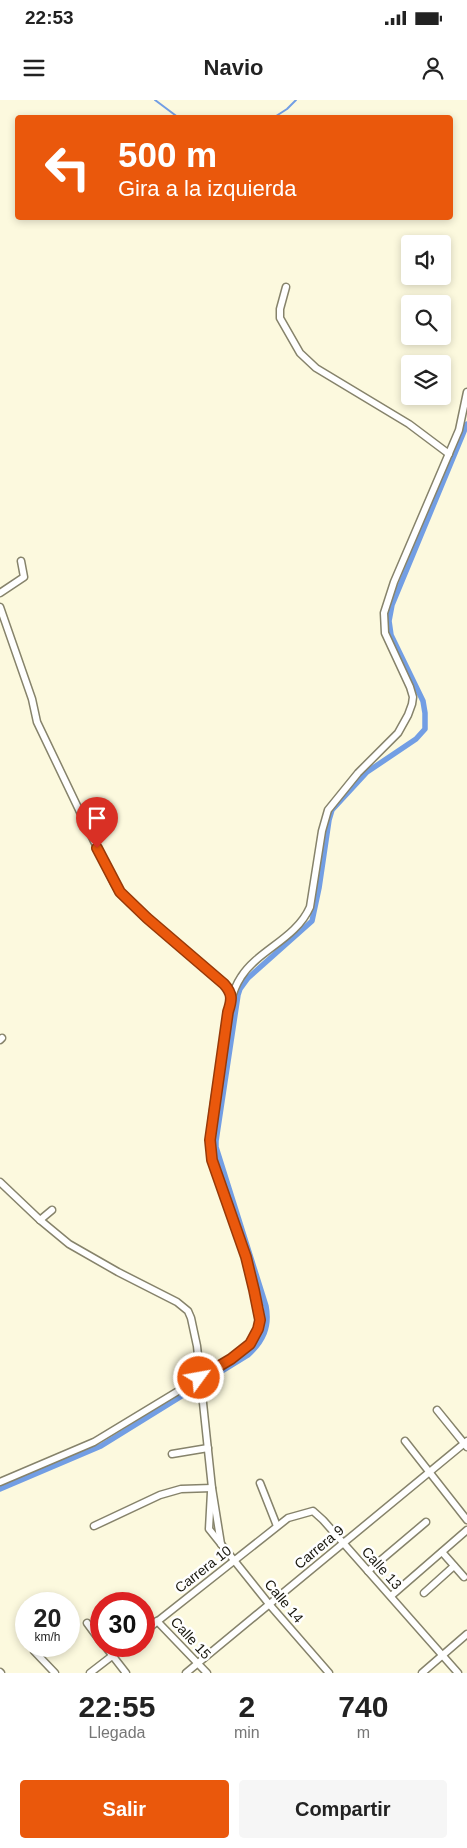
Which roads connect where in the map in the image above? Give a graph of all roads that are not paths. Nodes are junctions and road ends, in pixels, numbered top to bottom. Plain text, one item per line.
1 (286, 287) dead end
2 (467, 392) edge
3 (449, 454) junction
4 (21, 561) dead end
5 (0, 593) edge
6 (0, 607) edge
7 (232, 997) junction
8 (0, 1182) edge
9 (52, 1210) dead end
10 (40, 1220) junction
11 (199, 1378) junction
12 (437, 1410) dead end
13 (405, 1441) dead end
14 (466, 1444) edge
15 (208, 1448) junction
16 (172, 1454) dead end
17 (430, 1472) junction
18 (0, 1482) edge
19 (260, 1483) dead end
20 (212, 1488) junction
21 (467, 1520) edge
22 (426, 1522) dead end
23 (94, 1526) dead end
24 (277, 1526) junction
25 (467, 1530) edge
26 (221, 1544) junction
27 (343, 1544) junction
28 (442, 1552) junction
29 (234, 1561) junction
30 (454, 1566) junction
31 (368, 1571) junction
32 (464, 1577) dead end
33 (424, 1593) dead end
34 (391, 1596) junction
35 (269, 1604) junction
36 (158, 1621) junction
37 (86, 1623) dead end
38 (155, 1623) edge
39 (90, 1628) edge
40 (467, 1634) edge
41 (443, 1655) junction
42 (40, 1657) edge
43 (111, 1657) edge
44 (113, 1657) edge
45 (198, 1664) junction
46 (55, 1673) edge
47 (90, 1673) edge
48 (126, 1673) edge
49 (186, 1673) edge
50 (207, 1673) edge
51 (329, 1673) edge
52 (422, 1673) edge
53 (458, 1673) edge

1 - 3 street
2 - 3 street
3 - 7 street
4 - 5 street
6 - 7 street
7 - 11 street
8 - 10 street
9 - 10 street
10 - 11 street, Calle 14
11 - 15 street, Calle 14
11 - 18 street
12 - 14 street
13 - 17 street
14 - 17 street, Carrera 9
15 - 16 street
15 - 20 street, Calle 14
17 - 21 street
17 - 27 street, Carrera 9
19 - 24 street
20 - 23 street
20 - 26 street, Calle 14
20 - 26 street, Calle 14
22 - 31 street
24 - 27 street, Calle 13
24 - 29 street, Carrera 10
25 - 28 street
26 - 29 street, Calle 14
27 - 31 street, Calle 13
27 - 35 street, Carrera 9
28 - 30 street
28 - 34 street
29 - 35 street, Calle 14
29 - 36 street, Carrera 10
30 - 32 street
30 - 33 street
31 - 34 street, Calle 13
34 - 41 street, Calle 13
35 - 45 street, Carrera 9
35 - 51 street, Calle 14
36 - 38 street, Carrera 10
36 - 45 street, Calle 15
37 - 39 street
40 - 41 street
41 - 52 street
41 - 53 street, Calle 13
42 - 46 street
43 - 47 street
44 - 48 street
45 - 49 street, Carrera 9
45 - 50 street, Calle 15

